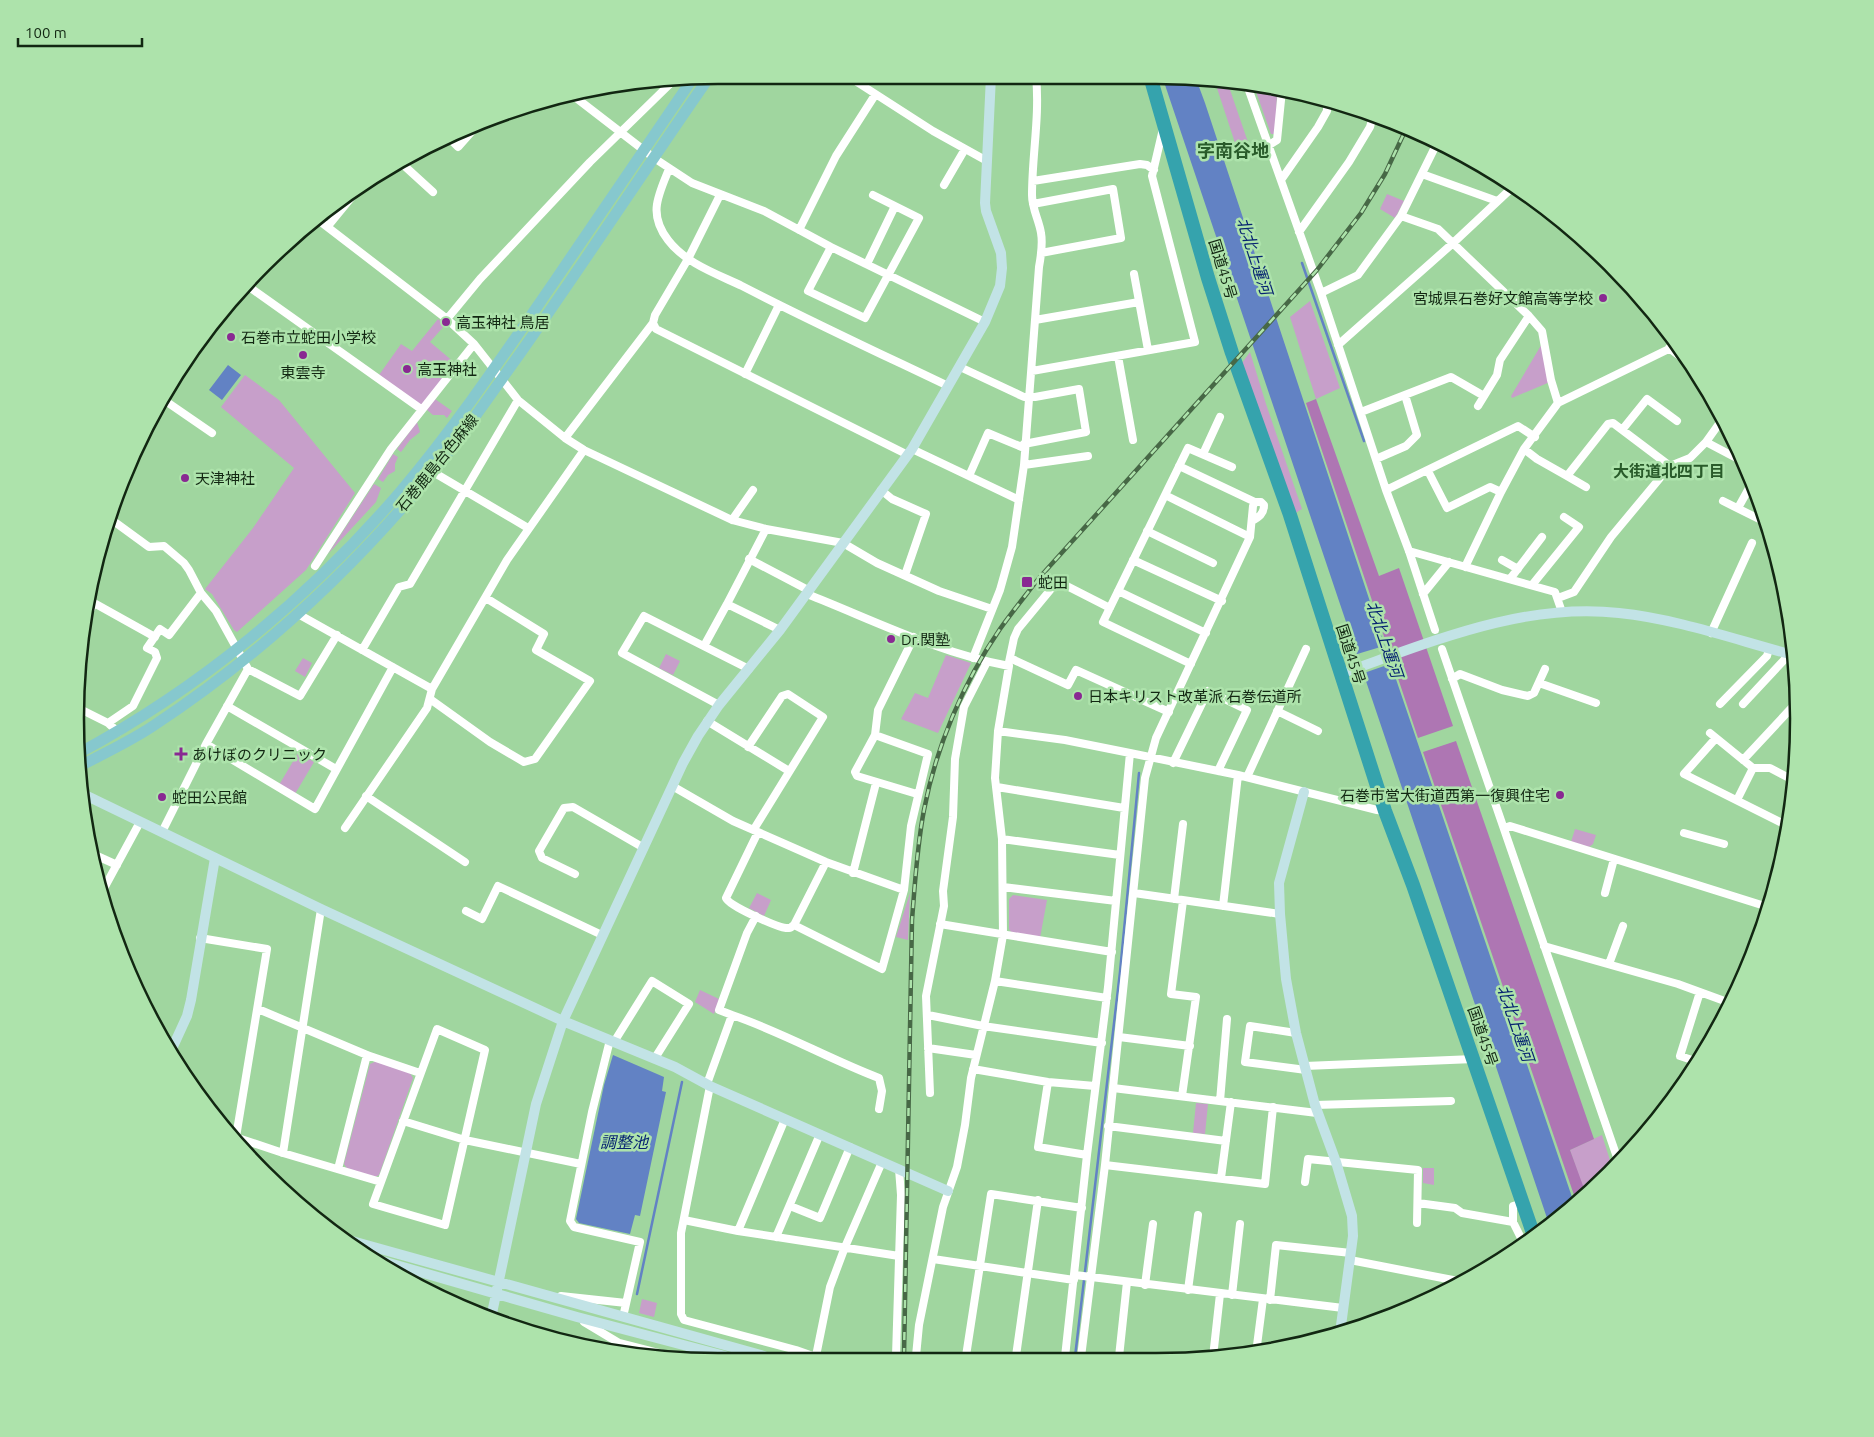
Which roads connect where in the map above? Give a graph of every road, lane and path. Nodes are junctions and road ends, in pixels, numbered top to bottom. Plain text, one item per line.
1 (704, 84) edge
2 (859, 84) edge
3 (991, 84) edge
4 (1036, 84) edge
5 (1152, 84) edge
6 (688, 85) edge
7 (668, 86) edge
8 (1249, 91) edge
9 (875, 95) junction
10 (1282, 97) edge
11 (579, 99) edge
12 (1327, 107) edge
13 (1371, 122) edge
14 (1164, 126) junction
15 (620, 131) junction
16 (468, 136) edge
17 (453, 142) edge
18 (1269, 145) junction
19 (1434, 148) edge
20 (965, 149) junction
21 (643, 150) junction
22 (654, 158) junction
23 (987, 161) junction
24 (406, 166) edge
25 (669, 169) junction
26 (1154, 170) junction
27 (1422, 174) junction
28 (1281, 180) junction
29 (1033, 181) junction
30 (944, 185) dead end
31 (1508, 191) edge
32 (433, 192) dead end
33 (720, 195) junction
34 (873, 195) dead end
35 (1497, 201) junction
36 (1033, 204) junction
37 (895, 206) junction
38 (344, 207) edge
39 (1401, 216) junction
40 (323, 222) edge
41 (328, 226) junction
42 (799, 230) junction
43 (1298, 232) junction
44 (1452, 244) junction
45 (831, 247) junction
46 (1041, 252) junction
47 (688, 259) junction
48 (867, 264) junction
49 (889, 274) junction
50 (1134, 274) dead end
51 (252, 289) edge
52 (1321, 293) junction
53 (1140, 302) junction
54 (779, 305) junction
55 (1530, 316) junction
56 (447, 319) junction
57 (1035, 320) junction
58 (985, 322) junction
59 (653, 323) junction
60 (474, 344) junction
61 (1338, 345) junction
62 (1670, 348) edge
63 (1148, 350) junction
64 (1118, 356) junction
65 (960, 367) junction
66 (494, 370) junction
67 (1032, 371) junction
68 (745, 374) junction
69 (501, 380) junction
70 (948, 386) junction
71 (1405, 395) junction
72 (1484, 396) junction
73 (1030, 397) junction
74 (518, 400) junction
75 (168, 403) edge
76 (1558, 403) junction
77 (1478, 406) dead end
78 (421, 410) junction
79 (1361, 412) junction
80 (1220, 417) dead end
81 (1677, 421) dead end
82 (1718, 425) edge
83 (1622, 430) junction
84 (212, 433) dead end
85 (1535, 436) junction
86 (565, 438) junction
87 (1134, 440) dead end
88 (1706, 442) junction
89 (1024, 446) junction
90 (1524, 449) junction
91 (584, 450) junction
92 (910, 452) junction
93 (1202, 454) junction
94 (1088, 456) dead end
95 (1733, 456) edge
96 (1376, 459) junction
97 (1024, 465) junction
98 (1179, 466) junction
99 (1670, 466) junction
100 (1232, 467) dead end
101 (1428, 470) junction
102 (433, 472) junction
103 (969, 476) junction
104 (1567, 476) junction
105 (1586, 487) dead end
106 (753, 490) dead end
107 (881, 490) junction
108 (1386, 490) junction
109 (1747, 490) edge
110 (463, 491) junction
111 (1501, 492) junction
112 (1165, 495) junction
113 (1019, 500) junction
114 (1723, 500) dead end
115 (1255, 502) junction
116 (1738, 508) junction
117 (1564, 517) dead end
118 (1758, 519) edge
119 (732, 520) junction
120 (1252, 520) junction
121 (115, 522) edge
122 (528, 528) junction
123 (766, 529) junction
124 (1147, 532) junction
125 (1250, 537) junction
126 (1542, 537) dead end
127 (843, 543) junction
128 (1752, 543) dead end
129 (1409, 551) junction
130 (749, 560) junction
131 (1133, 560) junction
132 (1502, 560) dead end
133 (1449, 562) junction
134 (1214, 563) dead end
135 (315, 566) dead end
136 (1465, 567) junction
137 (1518, 569) junction
138 (905, 576) junction
139 (1510, 579) junction
140 (1532, 586) junction
141 (1118, 591) junction
142 (808, 592) junction
143 (201, 593) junction
144 (1424, 594) junction
145 (486, 598) junction
146 (1558, 598) junction
147 (1222, 601) junction
148 (95, 603) edge
149 (726, 604) junction
150 (1110, 608) junction
151 (992, 609) junction
152 (1562, 612) junction
153 (298, 614) junction
154 (780, 630) junction
155 (1435, 630) dead end
156 (1206, 633) junction
157 (1710, 633) junction
158 (337, 635) junction
159 (155, 637) junction
160 (914, 637) junction
161 (704, 646) junction
162 (237, 648) junction
163 (1306, 649) dead end
164 (1442, 649) dead end
165 (1769, 649) junction
166 (362, 650) junction
167 (1787, 653) edge
168 (1787, 657) edge
169 (973, 658) junction
170 (987, 662) junction
171 (1009, 662) junction
172 (246, 664) junction
173 (1191, 664) junction
174 (393, 667) junction
175 (749, 669) junction
176 (1545, 669) dead end
177 (1340, 674) junction
178 (1452, 678) junction
179 (1539, 683) junction
180 (432, 689) junction
181 (430, 700) junction
182 (1596, 703) dead end
183 (1720, 704) dead end
184 (1744, 704) dead end
185 (719, 705) junction
186 (227, 706) junction
187 (1790, 710) edge
188 (84, 711) edge
189 (1277, 711) junction
190 (1169, 712) junction
191 (707, 721) junction
192 (108, 723) junction
193 (998, 731) junction
194 (1318, 731) dead end
195 (118, 732) junction
196 (875, 735) junction
197 (206, 744) junction
198 (748, 747) junction
199 (85, 750) edge
200 (1130, 753) junction
201 (1150, 757) junction
202 (1743, 760) junction
203 (85, 763) edge
204 (1174, 763) junction
205 (1753, 768) junction
206 (336, 769) junction
207 (1218, 771) junction
208 (790, 772) junction
209 (1238, 775) junction
210 (1246, 777) junction
211 (1787, 777) edge
212 (876, 783) junction
213 (674, 787) junction
214 (997, 787) junction
215 (1304, 792) junction
216 (917, 794) junction
217 (366, 796) junction
218 (89, 797) edge
219 (1737, 800) junction
220 (1124, 808) junction
221 (1385, 811) junction
222 (140, 822) junction
223 (1781, 823) edge
224 (1183, 824) dead end
225 (345, 828) dead end
226 (1504, 828) junction
227 (756, 831) junction
228 (162, 832) junction
229 (1684, 833) dead end
230 (1002, 839) junction
231 (1724, 844) dead end
232 (644, 848) junction
233 (1120, 855) junction
234 (99, 857) edge
235 (214, 858) junction
236 (1614, 859) junction
237 (466, 862) dead end
238 (826, 862) junction
239 (117, 865) junction
240 (853, 873) junction
241 (575, 874) dead end
242 (106, 885) edge
243 (1003, 887) junction
244 (904, 890) junction
245 (1134, 894) junction
246 (1605, 894) dead end
247 (1179, 900) junction
248 (1116, 902) junction
249 (1762, 905) edge
250 (1223, 906) junction
251 (321, 909) junction
252 (466, 911) dead end
253 (1280, 914) junction
254 (756, 916) junction
255 (940, 924) junction
256 (794, 926) junction
257 (1623, 926) dead end
258 (602, 935) junction
259 (1004, 935) junction
260 (200, 938) junction
261 (1544, 946) junction
262 (1112, 952) junction
263 (1609, 964) junction
264 (995, 981) junction
265 (1700, 992) junction
266 (1107, 998) junction
267 (1724, 1001) edge
268 (258, 1009) junction
269 (732, 1015) junction
270 (928, 1015) junction
271 (1227, 1019) dead end
272 (564, 1021) junction
273 (983, 1026) junction
274 (303, 1027) junction
275 (1296, 1033) junction
276 (1119, 1037) junction
277 (612, 1041) junction
278 (1102, 1043) junction
279 (174, 1044) edge
280 (1190, 1046) junction
281 (928, 1048) junction
282 (367, 1055) junction
283 (976, 1056) junction
284 (655, 1058) junction
285 (1474, 1059) junction
286 (1690, 1059) edge
287 (1306, 1068) junction
288 (973, 1069) junction
289 (420, 1073) junction
290 (1048, 1082) junction
291 (709, 1085) junction
292 (1095, 1086) junction
293 (1113, 1088) junction
294 (930, 1093) dead end
295 (1182, 1096) junction
296 (1220, 1101) junction
297 (1451, 1101) dead end
298 (1231, 1102) junction
299 (1273, 1107) junction
300 (879, 1108) dead end
301 (1316, 1109) junction
302 (785, 1119) junction
303 (403, 1121) junction
304 (1108, 1126) junction
305 (235, 1130) edge
306 (820, 1134) junction
307 (243, 1139) edge
308 (465, 1140) junction
309 (1226, 1141) junction
310 (850, 1147) junction
311 (283, 1153) junction
312 (525, 1153) junction
313 (1087, 1155) junction
314 (1616, 1155) edge
315 (882, 1162) junction
316 (1336, 1162) junction
317 (581, 1164) junction
318 (1105, 1165) junction
319 (899, 1169) junction
320 (338, 1170) junction
321 (1221, 1178) junction
322 (381, 1182) junction
323 (1305, 1182) dead end
324 (948, 1192) junction
325 (1038, 1200) junction
326 (1418, 1202) junction
327 (1523, 1203) junction
328 (790, 1206) junction
329 (1082, 1208) junction
330 (1198, 1215) dead end
331 (684, 1220) junction
332 (1513, 1222) junction
333 (1416, 1223) dead end
334 (1153, 1224) dead end
335 (1240, 1224) dead end
336 (1532, 1229) edge
337 (738, 1231) junction
338 (776, 1237) junction
339 (1521, 1237) edge
340 (363, 1244) edge
341 (845, 1247) junction
342 (899, 1256) junction
343 (1351, 1257) junction
344 (933, 1259) junction
345 (397, 1265) edge
346 (978, 1266) junction
347 (1027, 1274) junction
348 (1081, 1277) junction
349 (1452, 1280) edge
350 (499, 1282) junction
351 (1127, 1282) junction
352 (1145, 1285) junction
353 (1188, 1290) junction
354 (540, 1293) junction
355 (496, 1294) junction
356 (1220, 1294) junction
357 (1232, 1295) junction
358 (1266, 1300) junction
359 (626, 1303) junction
360 (1344, 1308) junction
361 (492, 1311) edge
362 (577, 1317) junction
363 (623, 1317) junction
364 (1342, 1325) edge
365 (620, 1343) joint
366 (1258, 1345) edge
367 (641, 1349) edge
368 (1214, 1350) edge
369 (713, 1353) edge
370 (753, 1353) edge
371 (806, 1353) edge
372 (816, 1353) edge
373 (896, 1353) edge
374 (916, 1353) edge
375 (966, 1353) edge
376 (1016, 1353) edge
377 (1066, 1353) edge
378 (1081, 1353) edge
379 (1119, 1353) edge

1 - 22 main road, 石巻鹿島台色麻線
2 - 9 street
3 - 23 street
4 - 29 street
5 - 14 highway, 国道45号
6 - 21 main road, 石巻鹿島台色麻線
7 - 15 street
8 - 18 street
9 - 20 street
9 - 42 street
10 - 18 street
11 - 15 street
12 - 28 street
13 - 43 street
14 - 26 street
14 - 177 highway, 国道45号
15 - 21 street
15 - 56 street
16 - 17 street
18 - 28 street
19 - 27 street
20 - 23 street
20 - 30 street
21 - 22 street
21 - 66 main road, 石巻鹿島台色麻線
22 - 25 street
22 - 69 main road, 石巻鹿島台色麻線
23 - 58 street
24 - 32 street
25 - 33 street
25 - 47 street
26 - 29 street
26 - 63 street
27 - 35 street
27 - 39 street
28 - 43 street
29 - 36 street
31 - 35 street
33 - 42 street
33 - 47 street
34 - 37 street
35 - 44 street
36 - 46 street
36 - 46 street
37 - 48 street
37 - 49 street
38 - 41 street
39 - 44 street
39 - 52 street
40 - 41 street
41 - 56 street
42 - 45 street
43 - 52 street
44 - 55 street
44 - 61 street
45 - 48 street
45 - 49 street
46 - 57 street
47 - 54 street
47 - 59 street
48 - 49 street
49 - 58 street
50 - 53 street
51 - 78 street
52 - 61 street
53 - 57 street
53 - 63 street
54 - 68 street
54 - 70 street
55 - 72 street
55 - 76 street
56 - 60 street
57 - 67 street
58 - 65 street
59 - 68 street
59 - 86 street
60 - 66 street
60 - 78 street
61 - 79 street
62 - 76 street
63 - 64 street
64 - 67 street
64 - 87 street
65 - 70 street
65 - 73 street
66 - 69 street
66 - 162 main road, 石巻鹿島台色麻線
67 - 73 street
68 - 92 street
69 - 74 street
69 - 102 main road, 石巻鹿島台色麻線
70 - 92 street
71 - 72 street
71 - 79 street
71 - 96 street
72 - 77 street
73 - 89 street
73 - 89 street
74 - 86 street
74 - 110 street
75 - 84 street
76 - 85 street
78 - 135 street
79 - 96 street
80 - 93 street
81 - 83 street
82 - 88 street
83 - 99 street
83 - 104 street
85 - 90 street
85 - 101 street
86 - 91 street
88 - 95 street
88 - 99 street
89 - 97 street
89 - 103 street
90 - 104 street
90 - 111 street
91 - 119 street
91 - 122 street
92 - 103 street
92 - 107 street
93 - 98 street
93 - 100 street
94 - 97 street
96 - 108 street
97 - 113 street
98 - 112 street
98 - 115 street
99 - 146 street
101 - 108 street
101 - 111 street
102 - 110 street
102 - 153 main road, 石巻鹿島台色麻線
103 - 113 street
104 - 105 street
106 - 119 street
107 - 127 street
107 - 138 street
108 - 129 street
109 - 116 street
110 - 122 street
110 - 166 street
111 - 136 street
112 - 124 street
112 - 125 street
113 - 151 street
114 - 116 street
115 - 120 street
115 - 120 street
116 - 118 street
117 - 140 street
119 - 123 street
120 - 125 street
121 - 143 street
122 - 145 street
123 - 127 street
123 - 130 street
124 - 131 street
124 - 134 street
125 - 147 street
126 - 137 street
127 - 138 street
127 - 142 street
128 - 157 street
129 - 133 street
129 - 144 street
130 - 142 street
130 - 149 street
131 - 141 street
131 - 147 street
132 - 137 street
133 - 136 street
133 - 144 street
136 - 139 street
137 - 139 street
138 - 151 street
139 - 140 street
140 - 146 street
141 - 150 street
141 - 156 street
142 - 154 street
142 - 160 street
143 - 159 street
143 - 162 street
144 - 155 street
145 - 180 street
145 - 181 street
146 - 152 street
147 - 156 street
148 - 159 street
149 - 154 street
149 - 161 street
150 - 171 street
150 - 173 street
151 - 169 street
152 - 157 street
152 - 177 street
153 - 158 street
153 - 172 main road, 石巻鹿島台色麻線
154 - 175 street
156 - 173 street
157 - 165 street
158 - 166 street
158 - 172 street
159 - 192 street
160 - 169 street
160 - 196 street
161 - 175 street
161 - 185 street
162 - 172 street
162 - 195 main road, 石巻鹿島台色麻線
163 - 189 street
164 - 178 street
165 - 167 street
165 - 183 street
166 - 174 street
168 - 184 street
169 - 170 street
170 - 171 street
170 - 255 street
171 - 190 street
171 - 193 street
172 - 186 street
172 - 203 main road, 石巻鹿島台色麻線
173 - 190 street
174 - 180 street
174 - 206 street
175 - 185 street
176 - 179 street
177 - 221 highway, 国道45号
178 - 179 street
178 - 226 street
179 - 182 street
180 - 181 street
181 - 217 street
185 - 191 street
186 - 197 street
186 - 206 street
187 - 202 street
188 - 192 street
189 - 194 street
189 - 210 street
190 - 201 street
191 - 198 street
191 - 213 street
192 - 195 street
193 - 200 street
193 - 214 street
195 - 199 main road, 石巻鹿島台色麻線
196 - 212 street
196 - 216 street
197 - 206 street
197 - 228 street
198 - 208 street
198 - 208 street
200 - 201 street
200 - 220 street
201 - 204 street
201 - 245 street
202 - 205 street
202 - 219 street
204 - 207 street
204 - 207 street
205 - 211 street
205 - 219 street
207 - 209 street
208 - 227 street
209 - 210 street
209 - 250 street
210 - 215 street
212 - 216 street
212 - 240 street
213 - 227 street
213 - 232 street
214 - 220 street
214 - 230 street
215 - 221 street
215 - 253 street
216 - 244 street
217 - 225 street
217 - 237 street
218 - 222 street
219 - 223 street
220 - 233 street
221 - 285 highway, 国道45号
222 - 228 street
222 - 239 street
224 - 247 street
226 - 236 street
226 - 261 street
227 - 238 street
227 - 254 street
228 - 235 street
229 - 231 street
230 - 233 street
230 - 243 street
232 - 241 street
232 - 258 street
233 - 248 street
234 - 239 street
235 - 251 street
235 - 260 street
236 - 246 street
236 - 249 street
238 - 240 street
238 - 256 street
239 - 242 street
240 - 244 street
243 - 248 street
243 - 259 street
244 - 256 street
245 - 247 street
245 - 276 street
247 - 250 street
247 - 280 street
248 - 262 street
250 - 253 street
251 - 272 street
251 - 274 street
252 - 258 street
253 - 275 street
254 - 256 street
254 - 269 street
255 - 259 street
255 - 270 street
257 - 263 street
258 - 272 street
259 - 262 street
259 - 264 street
260 - 268 street
260 - 279 street
261 - 263 street
261 - 314 street
262 - 266 street
263 - 265 street
264 - 266 street
264 - 273 street
265 - 267 street
265 - 286 street
266 - 278 street
268 - 274 street
268 - 305 street
269 - 291 street
269 - 300 street
270 - 273 street
270 - 281 street
271 - 296 street
272 - 277 street
272 - 312 street
273 - 278 street
273 - 283 street
274 - 282 street
274 - 311 street
275 - 287 street
275 - 287 street
276 - 280 street
276 - 293 street
277 - 284 street
277 - 284 street
277 - 317 street
278 - 292 street
280 - 295 street
281 - 283 street
281 - 294 street
282 - 289 street
282 - 320 street
283 - 288 street
284 - 291 street
285 - 287 street
285 - 327 highway, 国道45号
287 - 301 street
288 - 290 street
288 - 324 street
289 - 303 street
289 - 308 street
290 - 292 street
290 - 313 street
291 - 302 street
291 - 331 street
292 - 313 street
293 - 295 street
293 - 304 street
295 - 296 street
296 - 298 street
297 - 301 street
298 - 299 street
298 - 309 street
299 - 301 street
299 - 321 street
301 - 316 street
302 - 306 street
302 - 337 street
303 - 308 street
303 - 322 street
304 - 309 street
304 - 318 street
306 - 310 street
306 - 328 street
307 - 311 street
308 - 312 street
308 - 322 street
309 - 321 street
310 - 315 street
310 - 328 street
311 - 320 street
312 - 317 street
312 - 350 street
313 - 329 street
315 - 319 street
315 - 341 street
316 - 323 street
316 - 326 street
316 - 343 street
317 - 359 street
318 - 321 street
318 - 348 street
319 - 324 street
319 - 342 street
320 - 322 street
324 - 344 street
325 - 329 street
325 - 346 street
325 - 347 street
326 - 332 street
326 - 333 street
327 - 332 street
327 - 336 highway, 国道45号
328 - 338 street
329 - 348 street
330 - 353 street
331 - 337 street
331 - 371 street
332 - 339 street
334 - 352 street
335 - 357 street
337 - 338 street
338 - 341 street
340 - 350 street
341 - 342 street
341 - 372 street
342 - 373 street
343 - 349 street
343 - 358 street
343 - 360 street
344 - 346 street
344 - 374 street
345 - 355 street
346 - 347 street
346 - 375 street
347 - 348 street
347 - 376 street
348 - 351 street
348 - 377 street
348 - 378 street
350 - 354 street
350 - 355 street
351 - 352 street
351 - 379 street
352 - 353 street
353 - 356 street
354 - 359 street
354 - 363 street
355 - 361 street
355 - 362 street
356 - 357 street
356 - 368 street
357 - 358 street
358 - 360 street
358 - 366 street
359 - 363 street
360 - 364 street
362 - 365 street
362 - 369 street
363 - 370 street
365 - 367 street

